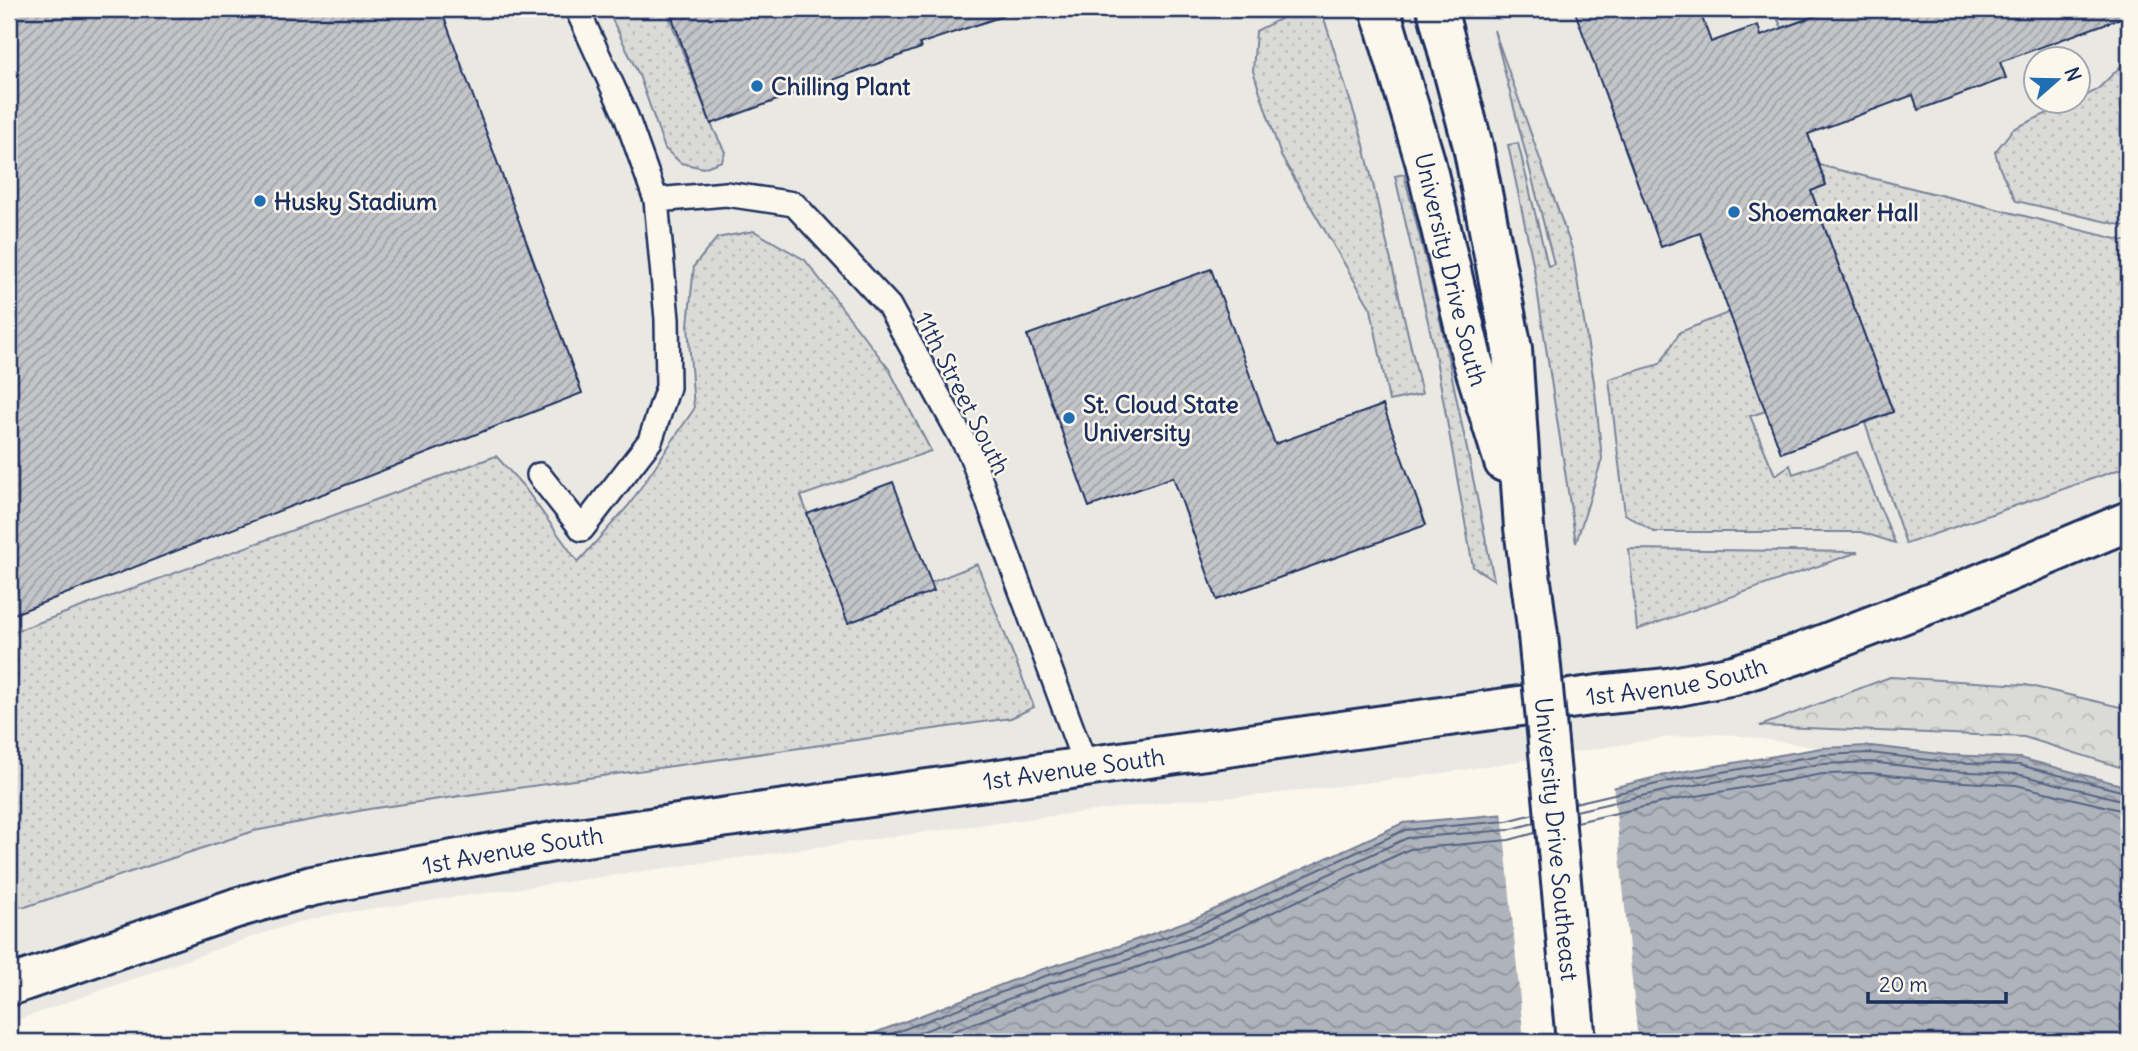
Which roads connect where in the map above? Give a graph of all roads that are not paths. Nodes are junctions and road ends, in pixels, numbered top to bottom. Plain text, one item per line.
1 (577, 9) edge
2 (1380, 9) edge
3 (1437, 9) edge
4 (656, 200) junction
5 (539, 475) dead end
6 (2128, 526) edge
7 (1524, 528) junction
8 (1538, 635) joint
9 (1086, 767) junction
10 (9, 986) edge
11 (1576, 1042) edge

1 - 4 lane
2 - 7 street, University Drive South
3 - 7 street, University Drive South
4 - 5 lane
4 - 9 lane, 11th Street South
6 - 9 street, 1st Avenue South
7 - 8 street, University Drive South
8 - 11 street, University Drive Southeast, bridge
9 - 10 street, 1st Avenue South

